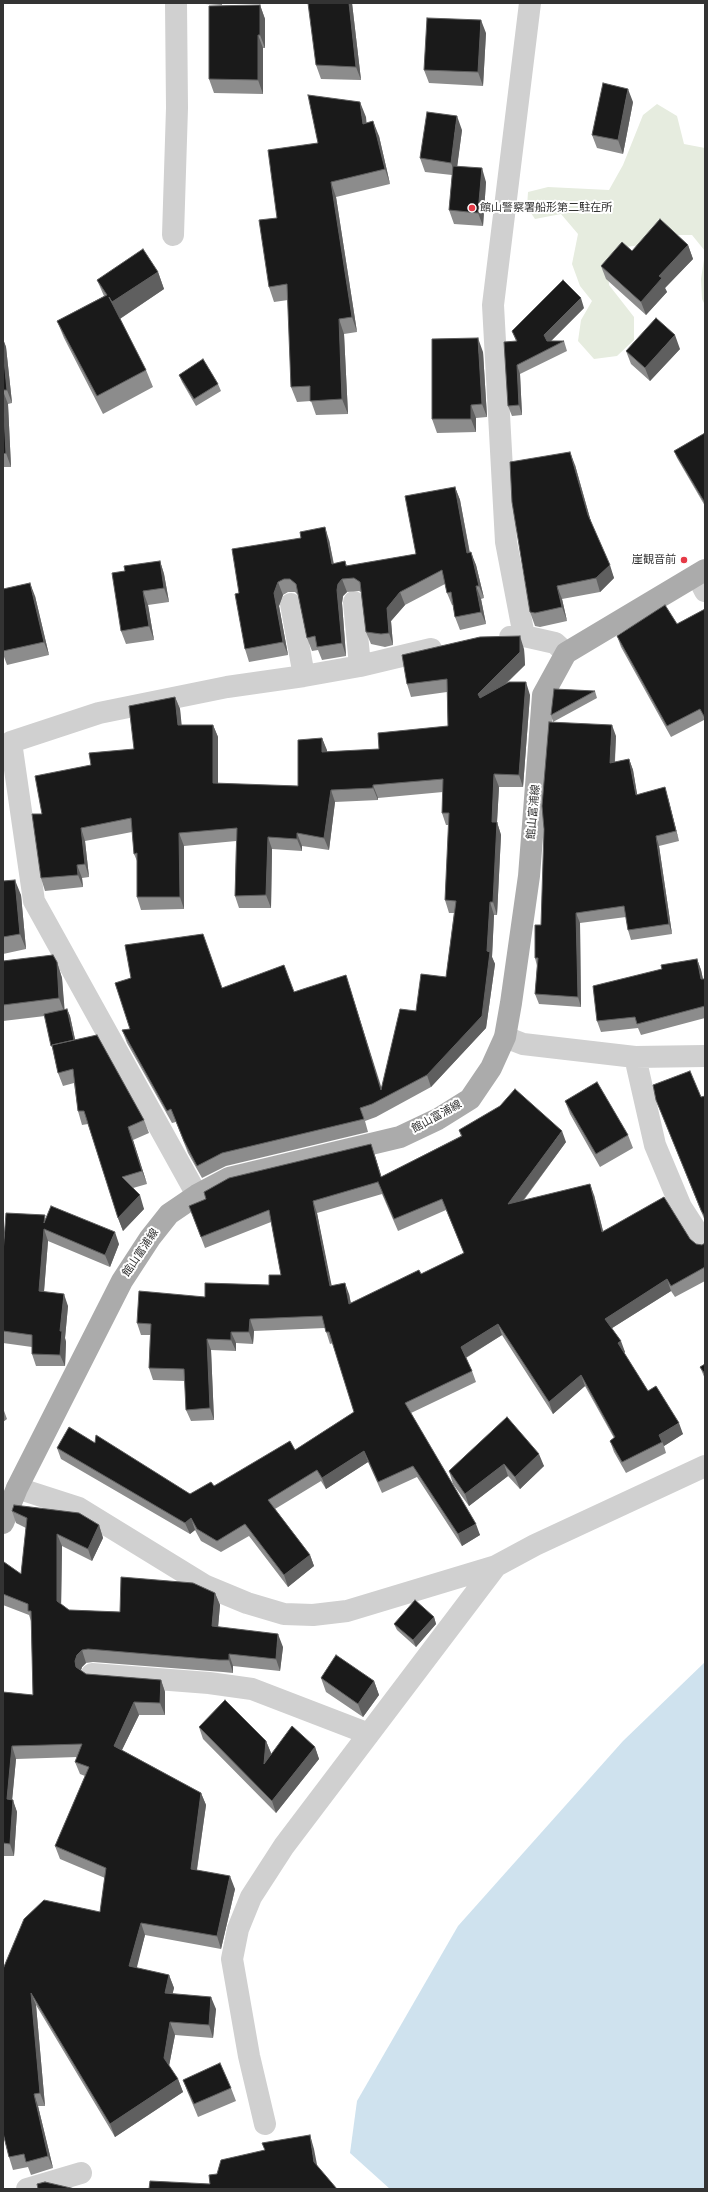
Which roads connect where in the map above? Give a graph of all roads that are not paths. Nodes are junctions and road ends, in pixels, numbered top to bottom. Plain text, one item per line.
1 (176, 3) edge
2 (530, 3) edge
3 (173, 235) dead end
4 (702, 579) edge
5 (354, 602) dead end
6 (291, 604) dead end
7 (524, 636) junction
8 (490, 637) edge
9 (452, 644) edge
10 (566, 653) junction
11 (360, 666) junction
12 (304, 676) junction
13 (7, 745) edge
14 (64, 956) junction
15 (41, 959) edge
16 (505, 1038) junction
17 (705, 1056) edge
18 (635, 1057) junction
19 (197, 1195) junction
20 (705, 1244) edge
21 (705, 1466) edge
22 (17, 1488) junction
23 (3, 1523) edge
24 (496, 1566) junction
25 (92, 1674) edge
26 (369, 1734) junction
27 (265, 2124) dead end
28 (81, 2173) dead end
29 (27, 2189) edge

1 - 3 street
2 - 7 street
4 - 10 main road
5 - 11 street
6 - 12 street
7 - 8 street
7 - 10 street
9 - 11 street
10 - 16 main road, 館山富浦線
11 - 12 street
12 - 13 street
13 - 14 street
14 - 15 street
14 - 19 street
16 - 18 street
16 - 19 main road, 館山富浦線
17 - 18 street
18 - 20 street
19 - 22 main road, 館山富浦線
21 - 24 street
22 - 23 main road, 館山富浦線
22 - 24 street
24 - 26 street
25 - 26 street
26 - 27 street
28 - 29 street

